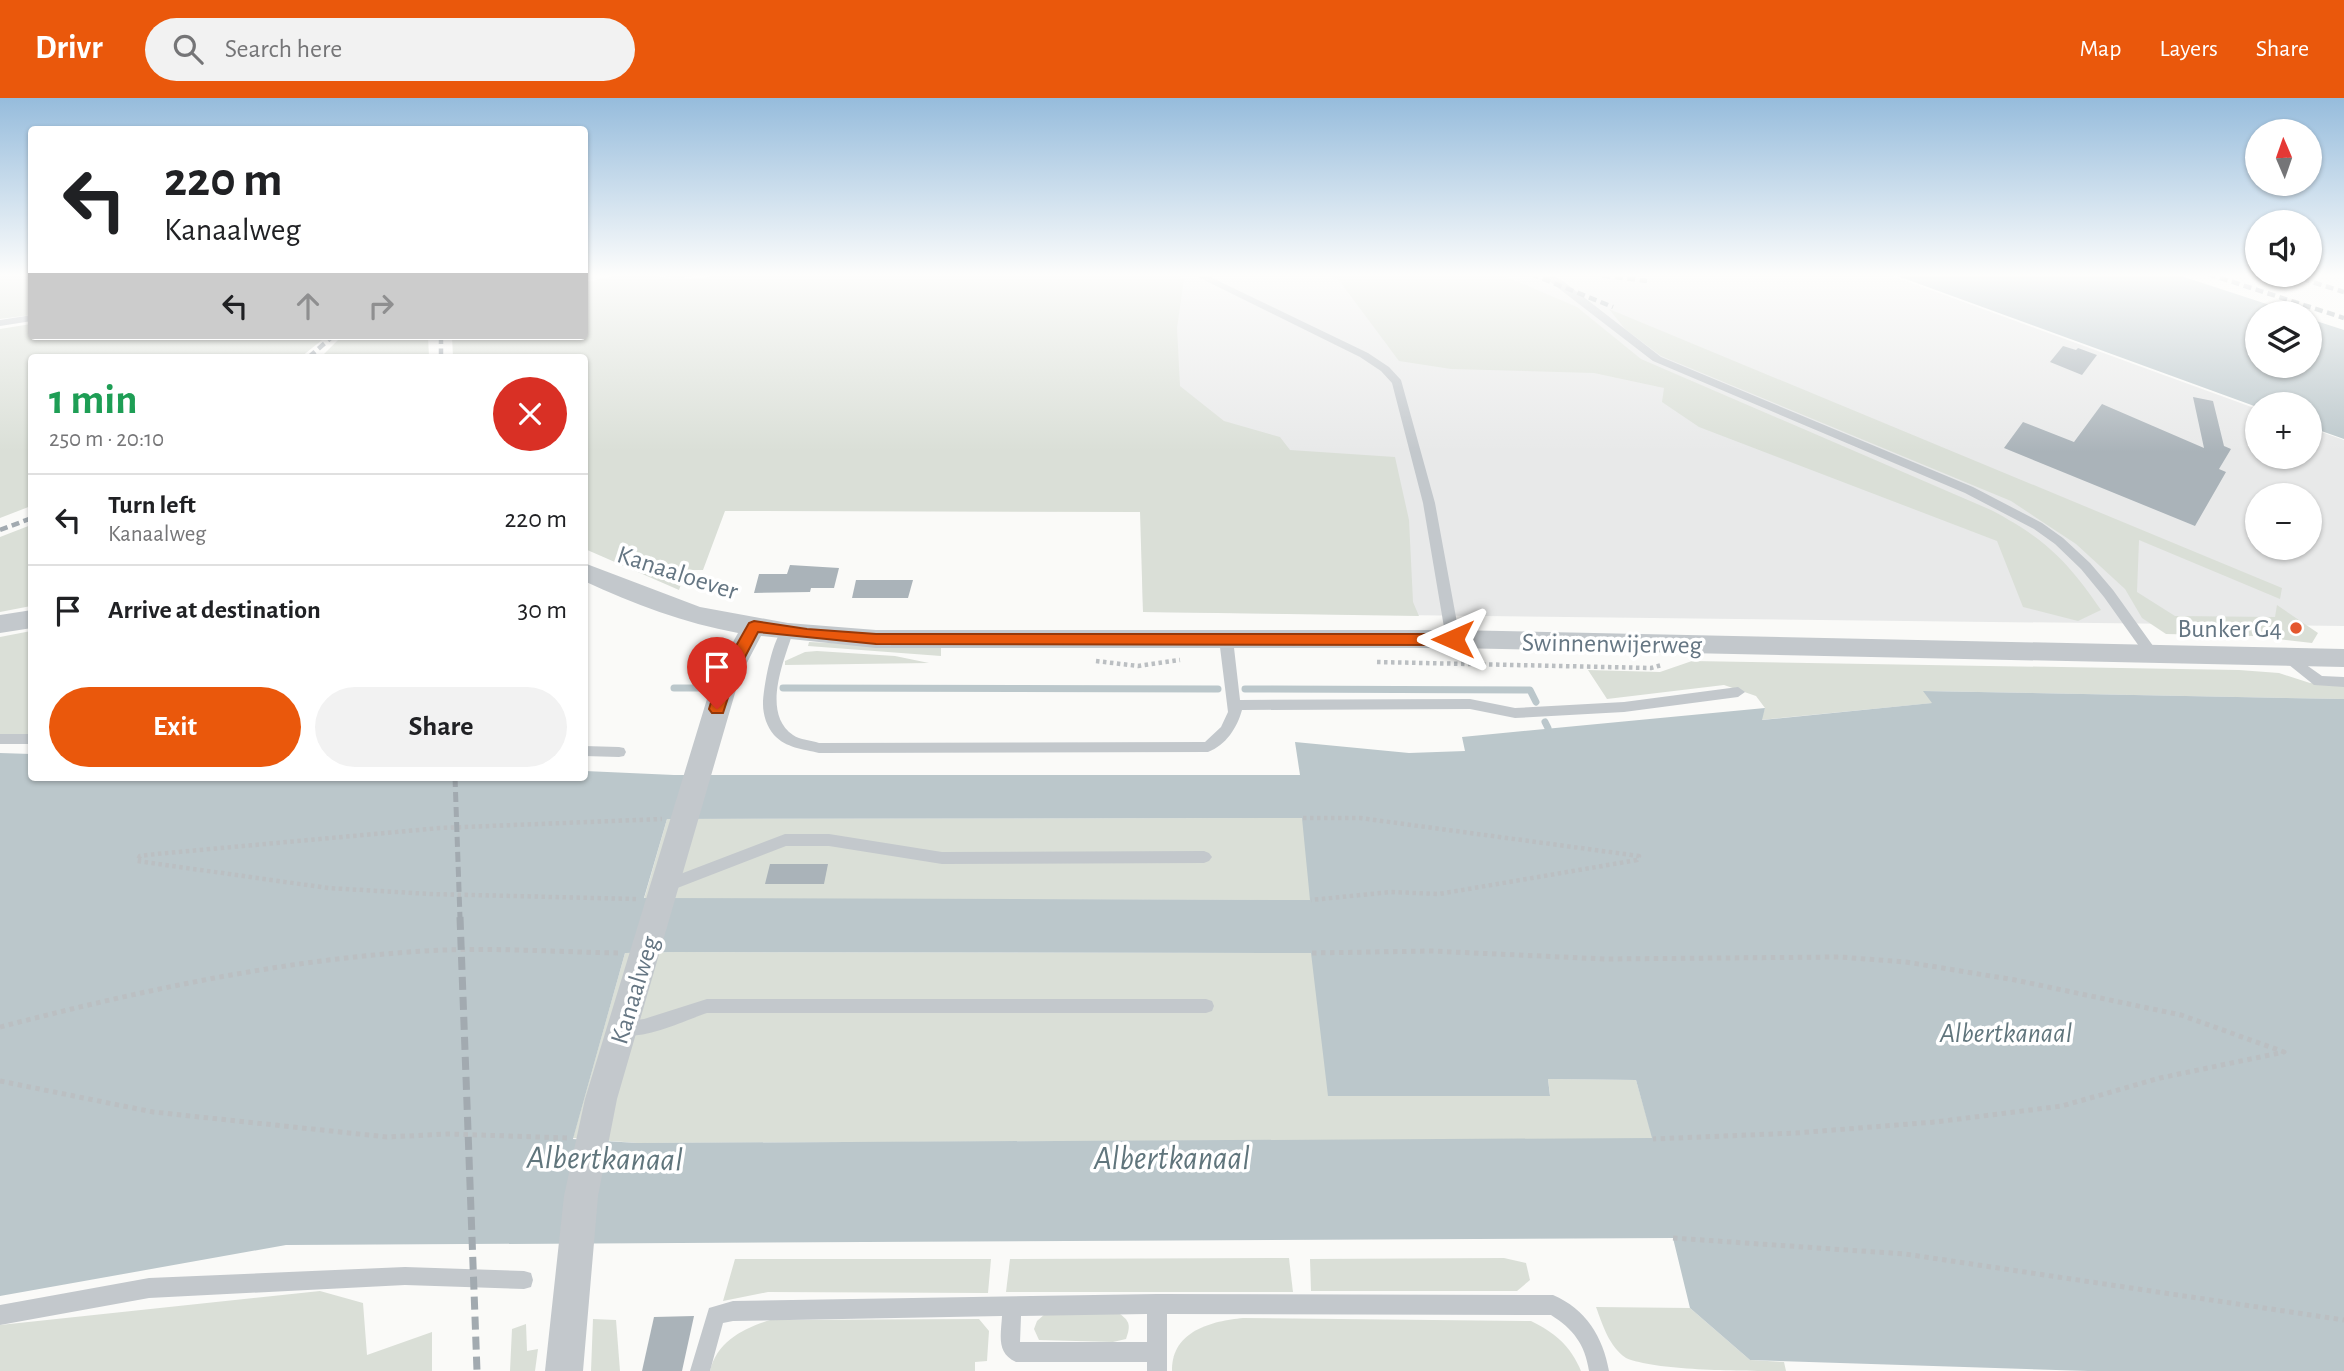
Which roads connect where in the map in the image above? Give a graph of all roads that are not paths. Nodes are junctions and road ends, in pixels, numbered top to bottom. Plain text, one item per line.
1 (1319, 333) edge
2 (1622, 333) edge
3 (588, 573) edge
4 (28, 620) edge
5 (0, 624) edge
6 (754, 626) junction
7 (786, 632) junction
8 (1226, 639) junction
9 (1453, 639) junction
10 (2151, 653) junction
11 (2288, 657) junction
12 (2344, 658) edge
13 (2344, 682) edge
14 (1738, 692) dead end
15 (1235, 705) junction
16 (0, 739) edge
17 (28, 739) edge
18 (588, 751) edge
19 (619, 752) dead end
20 (1205, 857) dead end
21 (654, 893) junction
22 (1206, 1006) dead end
23 (622, 1028) junction
24 (524, 1280) dead end
25 (1157, 1304) junction
26 (1012, 1307) junction
27 (0, 1315) edge
28 (1157, 1362) edge
29 (564, 1369) edge
30 (700, 1371) edge
31 (1599, 1371) edge

1 - 9 lane
2 - 10 lane
3 - 6 street, Kanaaloever
4 - 5 street
6 - 7 street, Swinnenwijerweg
6 - 21 street, Kanaalweg
7 - 8 street, Swinnenwijerweg
7 - 15 lane
8 - 9 street, Swinnenwijerweg
8 - 15 lane
9 - 10 street, Swinnenwijerweg
10 - 11 street, Swinnenwijerweg
11 - 12 street, Swinnenwijerweg
11 - 13 lane
14 - 15 lane
16 - 17 lane
18 - 19 lane
20 - 21 lane
21 - 23 street, Kanaalweg
22 - 23 lane
23 - 29 street, Kanaalweg
24 - 27 lane
25 - 26 lane
25 - 28 lane
25 - 31 lane
26 - 28 lane
26 - 30 lane

